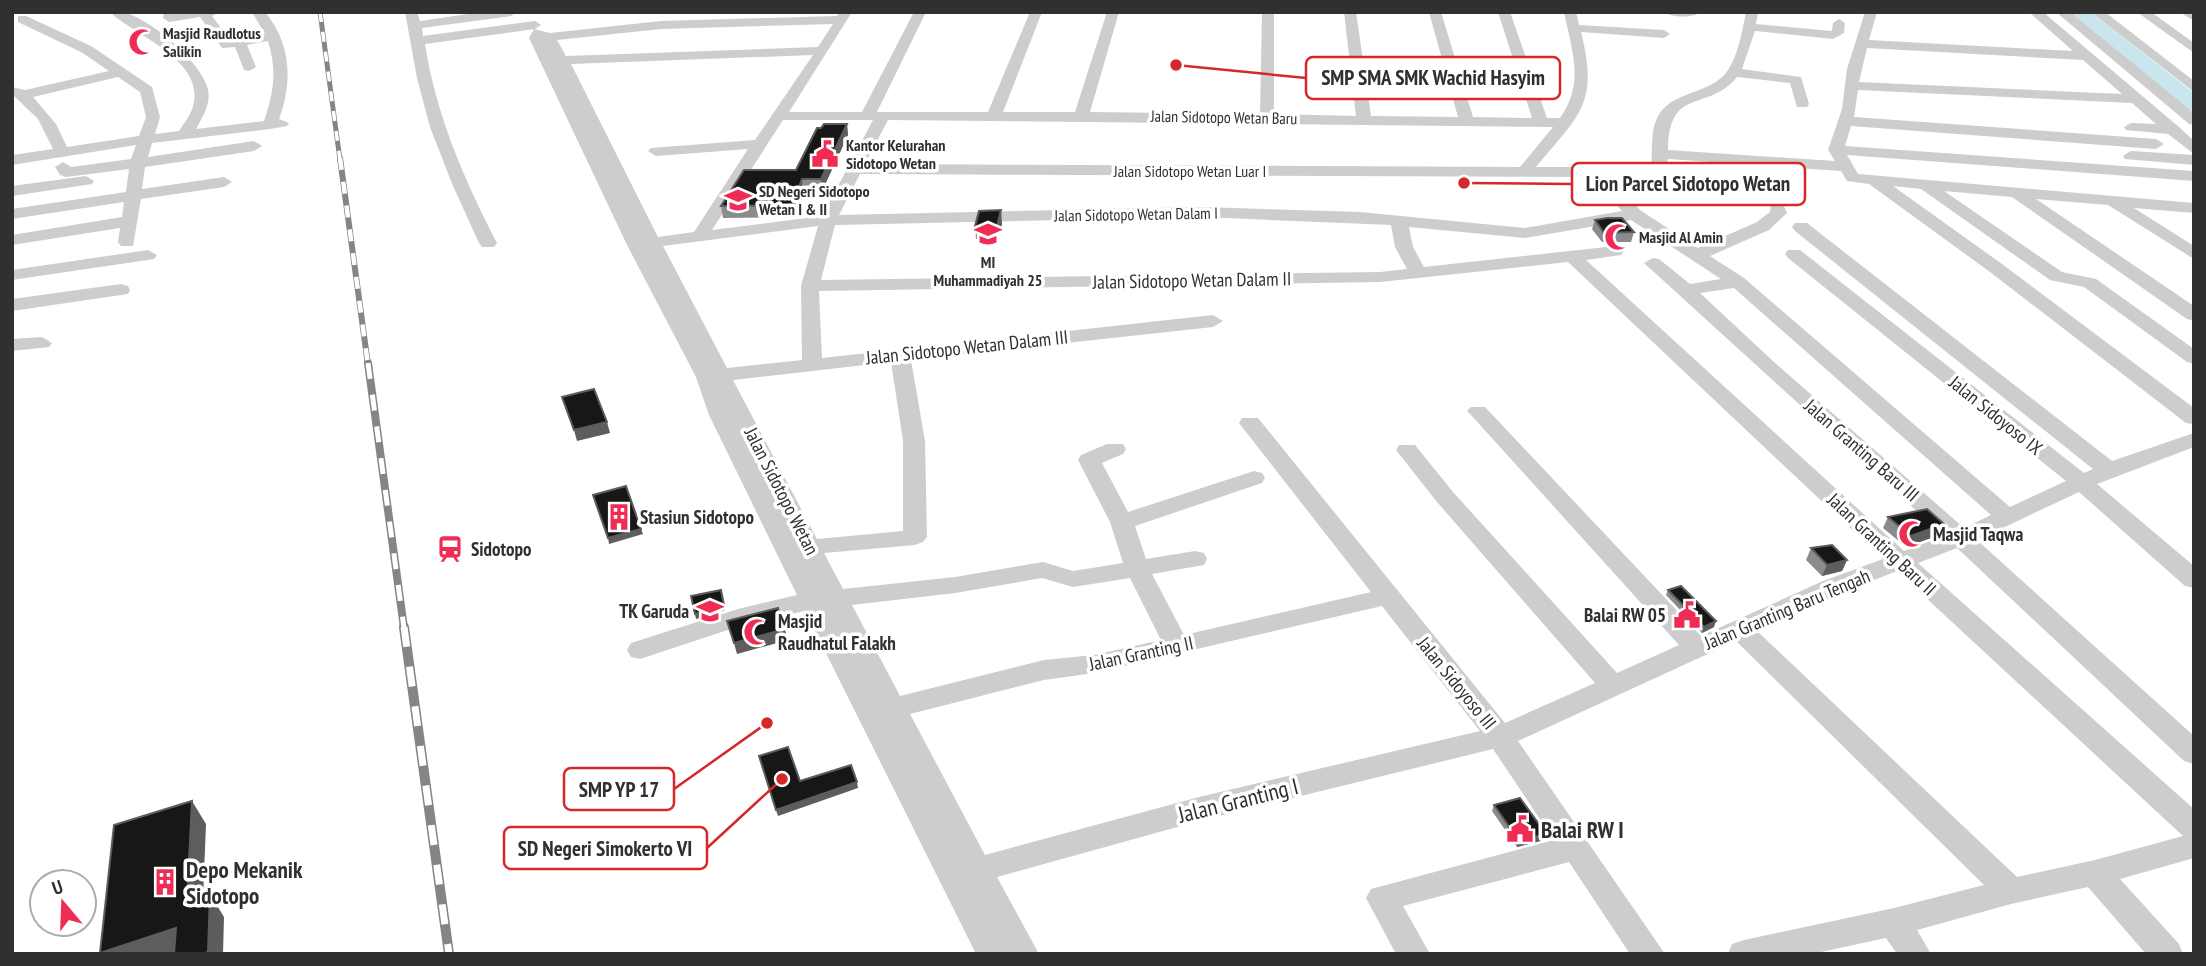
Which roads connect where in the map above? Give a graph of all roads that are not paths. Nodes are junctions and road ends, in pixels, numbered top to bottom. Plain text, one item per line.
1 (49, 12) edge
2 (116, 12) edge
3 (170, 12) edge
4 (258, 12) edge
5 (512, 12) edge
6 (526, 12) edge
7 (920, 12) edge
8 (1036, 12) edge
9 (1113, 12) edge
10 (1268, 12) edge
11 (1350, 12) edge
12 (1435, 12) edge
13 (1504, 12) edge
14 (1570, 12) edge
15 (1670, 12) edge
16 (1695, 12) edge
17 (1871, 12) edge
18 (2035, 12) edge
19 (2062, 12) edge
20 (2097, 12) edge
21 (2143, 12) edge
22 (2186, 12) edge
23 (209, 13) edge
24 (659, 15) edge
25 (844, 16) edge
26 (2194, 17) edge
27 (17, 20) edge
28 (1750, 20) edge
29 (416, 21) edge
30 (1839, 23) dead end
31 (1573, 28) junction
32 (540, 33) junction
33 (1664, 34) dead end
34 (274, 36) junction
35 (831, 38) junction
36 (2039, 38) dead end
37 (2066, 39) junction
38 (240, 43) junction
39 (600, 46) dead end
40 (2194, 49) edge
41 (822, 51) junction
42 (2084, 56) junction
43 (1860, 60) junction
44 (813, 64) junction
45 (565, 66) junction
46 (249, 67) dead end
47 (2030, 67) dead end
48 (122, 72) junction
49 (1733, 72) junction
50 (1932, 75) dead end
51 (2118, 85) junction
52 (2194, 88) edge
53 (18, 91) edge
54 (2135, 99) junction
55 (1948, 101) dead end
56 (1802, 104) dead end
57 (994, 115) junction
58 (779, 116) junction
59 (875, 116) junction
60 (1081, 116) junction
61 (1846, 116) junction
62 (1267, 118) junction
63 (1364, 119) junction
64 (1466, 120) junction
65 (2194, 121) edge
66 (1541, 122) junction
67 (1564, 123) junction
68 (2174, 130) junction
69 (185, 134) junction
70 (148, 139) junction
71 (761, 144) junction
72 (254, 146) dead end
73 (656, 150) dead end
74 (2193, 152) edge
75 (1660, 154) junction
76 (62, 159) junction
77 (12, 160) edge
78 (138, 168) junction
79 (856, 169) junction
80 (1523, 173) junction
81 (1598, 173) junction
82 (1850, 173) junction
83 (2194, 176) edge
84 (1875, 181) junction
85 (224, 182) dead end
86 (1926, 186) junction
87 (12, 191) edge
88 (2018, 194) junction
89 (133, 195) junction
90 (2113, 201) junction
91 (2172, 206) junction
92 (1777, 208) dead end
93 (2194, 208) edge
94 (12, 214) edge
95 (1634, 214) junction
96 (828, 220) junction
97 (131, 221) junction
98 (1399, 221) junction
99 (2194, 221) edge
100 (1801, 227) dead end
101 (700, 236) junction
102 (12, 240) edge
103 (127, 243) dead end
104 (488, 243) dead end
105 (645, 244) junction
106 (1615, 251) dead end
107 (1698, 254) junction
108 (1794, 254) dead end
109 (2194, 254) edge
110 (148, 255) dead end
111 (1574, 258) junction
112 (1653, 263) dead end
113 (1418, 273) junction
114 (12, 275) edge
115 (1738, 282) junction
116 (810, 286) junction
117 (121, 290) dead end
118 (1685, 290) junction
119 (12, 305) edge
120 (2194, 315) edge
121 (1213, 321) dead end
122 (42, 342) dead end
123 (12, 345) edge
124 (900, 356) junction
125 (2194, 358) edge
126 (812, 363) junction
127 (722, 375) junction
128 (1478, 411) dead end
129 (2194, 418) edge
130 (1250, 423) dead end
131 (2194, 439) edge
132 (1115, 449) dead end
133 (1407, 450) dead end
134 (2109, 470) junction
135 (1254, 478) dead end
136 (2081, 482) junction
137 (2010, 518) junction
138 (1122, 522) junction
139 (1961, 538) junction
140 (809, 547) junction
141 (1195, 559) dead end
142 (1900, 561) junction
143 (1137, 568) junction
144 (2194, 580) edge
145 (1388, 596) junction
146 (825, 600) junction
147 (1739, 629) junction
148 (1177, 646) junction
149 (1697, 648) junction
150 (640, 650) dead end
151 (1614, 687) junction
152 (893, 708) junction
153 (1500, 737) junction
154 (2194, 753) edge
155 (2194, 827) edge
156 (2194, 845) edge
157 (1577, 847) junction
158 (977, 870) junction
159 (2095, 873) junction
160 (2011, 891) junction
161 (1894, 922) junction
162 (993, 954) edge
163 (1023, 954) edge
164 (1414, 954) edge
165 (1649, 954) edge
166 (1744, 954) edge
167 (1915, 954) edge
168 (2167, 954) edge

1 - 27 street
2 - 69 street
3 - 23 street
4 - 34 street
5 - 29 street
6 - 32 street, Jalan Sidotopo Wetan
7 - 59 street
8 - 57 street
9 - 60 street
10 - 62 street
11 - 63 street
12 - 64 street
13 - 66 street
14 - 31 street
15 - 16 street
17 - 43 street
18 - 37 street
19 - 65 street
20 - 52 street
21 - 40 street
22 - 26 street
23 - 38 street
24 - 25 street
24 - 32 street
25 - 35 street
27 - 48 street
28 - 30 street
28 - 49 street
29 - 32 street
29 - 104 street
31 - 33 street
31 - 67 street
32 - 45 street, Jalan Sidotopo Wetan
32 - 105 street, Jalan Sidotopo Wetan
34 - 38 street
34 - 69 street
35 - 39 street
35 - 41 street
36 - 37 street
37 - 42 street
38 - 46 street
41 - 44 street
41 - 45 street
42 - 43 street
42 - 51 street
43 - 47 street
43 - 61 street
44 - 45 street
44 - 58 street
45 - 105 street, Jalan Sidotopo Wetan
48 - 53 street
48 - 70 street
49 - 56 street
49 - 75 street
50 - 51 street
51 - 54 street
53 - 76 street
54 - 61 street
54 - 68 street
55 - 61 street
57 - 59 street, Jalan Sidotopo Wetan Baru
57 - 60 street, Jalan Sidotopo Wetan Baru
58 - 59 street
58 - 71 street
59 - 79 street
60 - 62 street, Jalan Sidotopo Wetan Baru
61 - 68 street
61 - 74 street
61 - 82 street
61 - 83 street
62 - 63 street, Jalan Sidotopo Wetan Baru
63 - 64 street, Jalan Sidotopo Wetan Baru
64 - 66 street, Jalan Sidotopo Wetan Baru
66 - 67 street, Jalan Sidotopo Wetan Baru
67 - 80 street
68 - 74 street
69 - 70 street
70 - 76 street
70 - 78 street
71 - 73 street
71 - 101 street
72 - 78 street
75 - 81 street, Jalan Sidotopo Wetan Luar I
75 - 82 street
76 - 77 street
76 - 78 street
78 - 87 street
78 - 89 street
79 - 80 street, Jalan Sidotopo Wetan Luar I
79 - 96 street
80 - 81 street, Jalan Sidotopo Wetan Luar I
81 - 95 street
82 - 84 street
84 - 86 street
84 - 129 street
85 - 89 street
86 - 88 street
86 - 125 street
88 - 90 street
88 - 120 street
89 - 94 street
89 - 97 street
90 - 91 street
90 - 109 street
91 - 93 street
91 - 99 street
92 - 107 street
95 - 98 street, Jalan Sidotopo Wetan Dalam I
95 - 107 street
96 - 98 street, Jalan Sidotopo Wetan Dalam I
96 - 101 street, Jalan Sidotopo Wetan Dalam I
96 - 116 street
97 - 102 street
97 - 103 street
98 - 113 street
100 - 134 street
101 - 105 street, Jalan Sidotopo Wetan Dalam I
105 - 127 street, Jalan Sidotopo Wetan
105 - 146 street, Jalan Sidotopo Wetan
106 - 111 street, Jalan Sidotopo Wetan Dalam II
107 - 115 street
108 - 136 street, Jalan Sidoyoso IX
110 - 114 street
111 - 113 street, Jalan Sidotopo Wetan Dalam II
111 - 142 street, Jalan Granting Baru II
112 - 118 street, Jalan Granting Baru III
113 - 116 street, Jalan Sidotopo Wetan Dalam II
115 - 118 street
115 - 137 street
116 - 126 street
117 - 119 street
118 - 139 street, Jalan Granting Baru III
121 - 124 street, Jalan Sidotopo Wetan Dalam III
122 - 123 street
124 - 126 street, Jalan Sidotopo Wetan Dalam III
124 - 140 street
126 - 127 street, Jalan Sidotopo Wetan Dalam III
127 - 140 street, Jalan Sidotopo Wetan
128 - 149 street
130 - 145 street, Jalan Sidoyoso III
131 - 134 street, Jalan Granting Baru Tengah
132 - 138 street
133 - 151 street
134 - 136 street, Jalan Granting Baru Tengah
135 - 138 street
136 - 137 street, Jalan Granting Baru Tengah
136 - 144 street, Jalan Sidoyoso IX
137 - 139 street, Jalan Granting Baru Tengah
138 - 143 street
139 - 142 street, Jalan Granting Baru Tengah
139 - 154 street, Jalan Granting Baru III
140 - 146 street, Jalan Sidotopo Wetan
141 - 143 street
142 - 147 street, Jalan Granting Baru Tengah
142 - 155 street, Jalan Granting Baru II
143 - 146 street
143 - 148 street
145 - 148 street, Jalan Granting II
145 - 153 street, Jalan Sidoyoso III
146 - 150 street
146 - 152 street, Jalan Sidotopo Wetan
146 - 162 street, Jalan Sidotopo Wetan
147 - 149 street, Jalan Granting Baru Tengah
147 - 160 street
148 - 152 street, Jalan Granting II
149 - 151 street, Jalan Granting Baru Tengah
151 - 153 street, Jalan Granting Baru Tengah
152 - 158 street, Jalan Sidotopo Wetan
153 - 157 street, Jalan Sidoyoso III
153 - 158 street, Jalan Granting I
156 - 159 street
157 - 164 street
157 - 165 street, Jalan Sidoyoso III
158 - 163 street, Jalan Sidotopo Wetan
159 - 160 street
159 - 168 street
160 - 161 street
161 - 166 street
161 - 167 street

